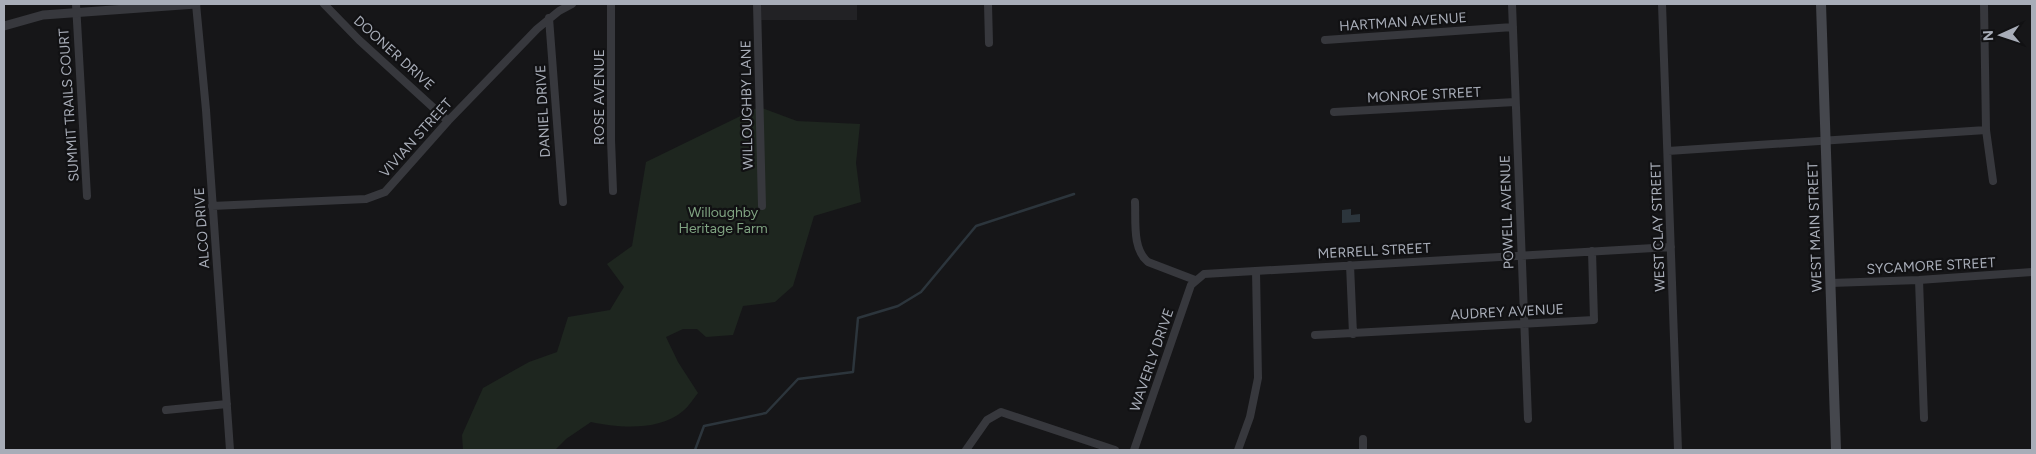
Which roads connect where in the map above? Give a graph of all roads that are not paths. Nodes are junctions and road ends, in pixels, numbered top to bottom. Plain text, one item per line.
1 (196, 4) edge
2 (324, 4) edge
3 (572, 4) edge
4 (612, 4) edge
5 (757, 4) edge
6 (988, 4) edge
7 (1512, 4) edge
8 (1662, 4) edge
9 (1821, 4) edge
10 (1984, 4) edge
11 (76, 8) edge
12 (549, 18) junction
13 (4, 26) edge
14 (1513, 27) junction
15 (1325, 40) dead end
16 (989, 43) dead end
17 (1515, 102) junction
18 (1334, 112) dead end
19 (448, 121) junction
20 (1986, 130) junction
21 (1826, 142) junction
22 (1668, 151) junction
23 (1993, 181) dead end
24 (613, 191) dead end
25 (87, 196) dead end
26 (563, 202) dead end
27 (1135, 202) dead end
28 (212, 206) junction
29 (762, 206) dead end
30 (1671, 247) junction
31 (1592, 251) junction
32 (1521, 255) junction
33 (1350, 265) junction
34 (1256, 271) junction
35 (2032, 272) edge
36 (1195, 280) junction
37 (1920, 280) junction
38 (1831, 283) junction
39 (1524, 324) junction
40 (1352, 334) junction
41 (1315, 335) dead end
42 (227, 404) junction
43 (166, 410) dead end
44 (1924, 418) dead end
45 (1528, 419) dead end
46 (1363, 439) dead end
47 (230, 450) edge
48 (966, 450) edge
49 (1115, 450) edge
50 (1134, 450) edge
51 (1238, 450) edge
52 (1363, 450) edge
53 (1678, 450) edge
54 (1836, 450) edge

1 - 11 street
1 - 28 street, ALCO DRIVE
2 - 19 street, DOONER DRIVE
3 - 12 street, VIVIAN STREET
4 - 24 street, ROSE AVENUE
5 - 29 street, WILLOUGHBY LANE
6 - 16 street
7 - 14 street, POWELL AVENUE
8 - 22 street, WEST CLAY STREET
9 - 21 main road, WEST MAIN STREET
10 - 20 street
11 - 13 street
11 - 25 street, SUMMIT TRAILS COURT
12 - 19 street, VIVIAN STREET
12 - 26 street, DANIEL DRIVE
14 - 15 street, HARTMAN AVENUE
14 - 17 street, POWELL AVENUE
17 - 18 street, MONROE STREET
17 - 32 street, POWELL AVENUE
19 - 28 street, VIVIAN STREET
20 - 21 street
20 - 23 street
21 - 22 street
21 - 38 main road, WEST MAIN STREET
22 - 30 street, WEST CLAY STREET
27 - 36 street
28 - 42 street, ALCO DRIVE
30 - 31 street, MERRELL STREET
30 - 53 street, WEST CLAY STREET
31 - 32 street, MERRELL STREET
31 - 39 street, AUDREY AVENUE
32 - 33 street, MERRELL STREET
32 - 39 street, POWELL AVENUE
33 - 34 street, MERRELL STREET
33 - 40 street
34 - 36 street, MERRELL STREET
34 - 51 street
35 - 37 street, SYCAMORE STREET
36 - 50 street, WAVERLY DRIVE
37 - 38 street, SYCAMORE STREET
37 - 44 street
38 - 54 main road, WEST MAIN STREET
39 - 40 street, AUDREY AVENUE
39 - 45 street, POWELL AVENUE
40 - 41 street, AUDREY AVENUE
42 - 43 street
42 - 47 street, ALCO DRIVE
46 - 52 street
48 - 49 street

